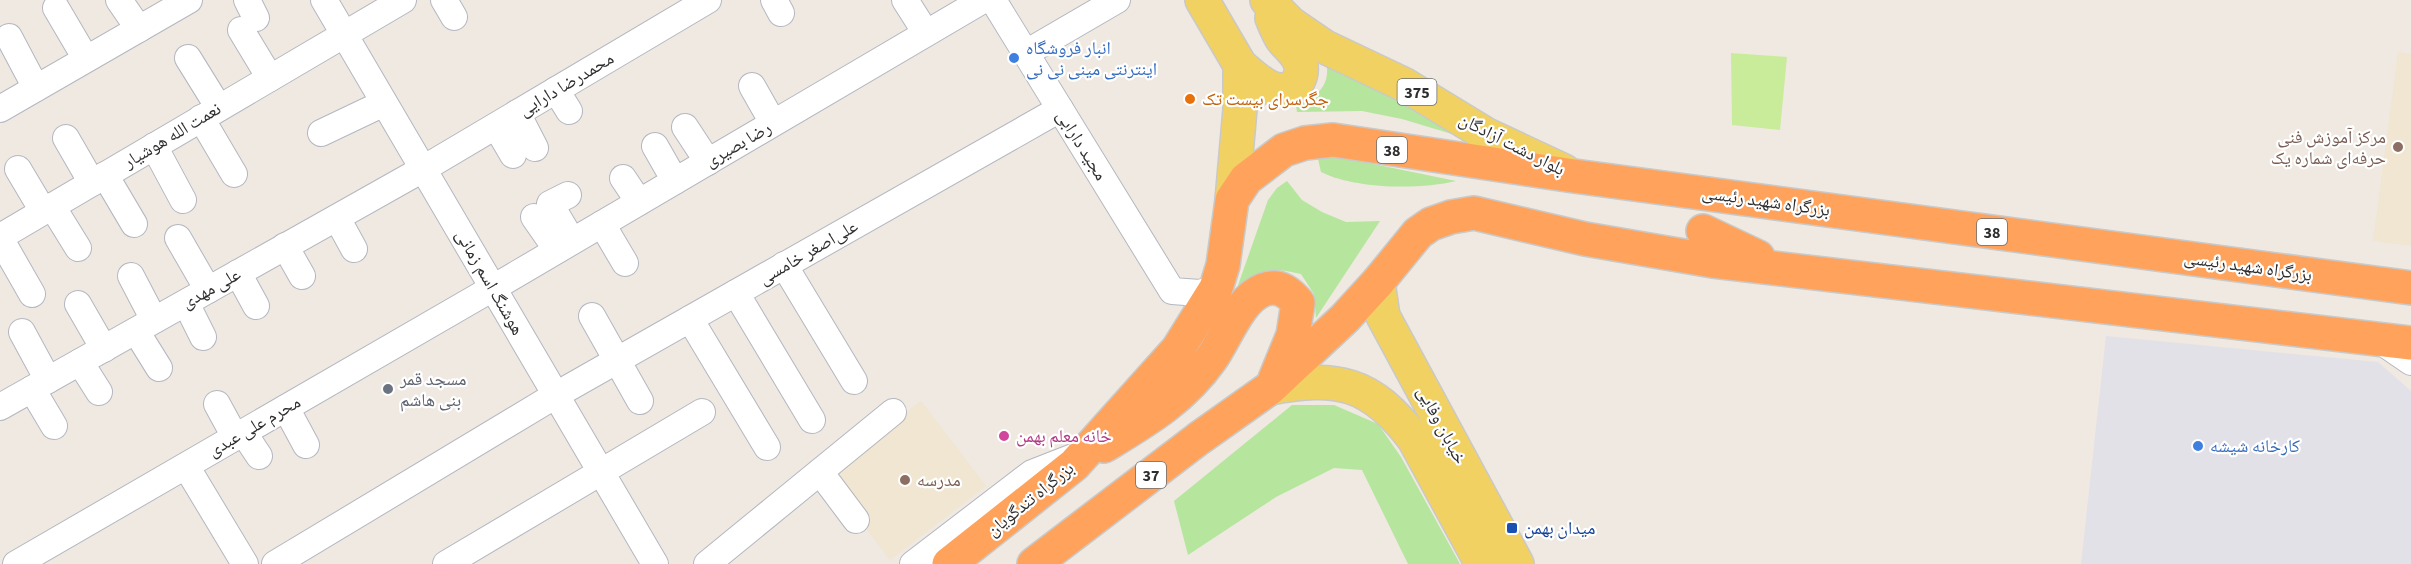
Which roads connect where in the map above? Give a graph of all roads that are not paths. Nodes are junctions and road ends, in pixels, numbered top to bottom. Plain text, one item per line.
1 (118, 0) edge
2 (324, 0) edge
3 (403, 0) edge
4 (708, 0) edge
5 (905, 0) edge
6 (983, 0) edge
7 (993, 0) edge
8 (1118, 0) edge
9 (1202, 0) edge
10 (1265, 0) edge
11 (186, 1) edge
12 (679, 7) edge
13 (56, 8) dead end
14 (248, 16) edge
15 (139, 29) junction
16 (927, 33) junction
17 (344, 34) junction
18 (9, 37) dead end
19 (1026, 53) junction
20 (188, 58) dead end
21 (86, 59) junction
22 (1240, 65) junction
23 (270, 78) junction
24 (752, 86) dead end
25 (36, 88) junction
26 (384, 103) junction
27 (0, 109) edge
28 (1060, 109) junction
29 (210, 113) junction
30 (506, 120) junction
31 (773, 123) junction
32 (685, 127) dead end
33 (321, 133) dead end
34 (66, 138) dead end
35 (153, 146) junction
36 (655, 146) dead end
37 (524, 151) dead end
38 (708, 162) junction
39 (18, 169) dead end
40 (423, 169) junction
41 (234, 174) dead end
42 (1574, 176) junction
43 (623, 178) dead end
44 (98, 179) junction
45 (675, 181) junction
46 (568, 195) dead end
47 (183, 200) dead end
48 (1232, 200) junction
49 (639, 202) junction
50 (48, 208) junction
51 (534, 217) dead end
52 (337, 218) junction
53 (602, 224) junction
54 (134, 225) dead end
55 (1702, 231) dead end
56 (0, 237) edge
57 (178, 238) dead end
58 (285, 246) junction
59 (565, 246) junction
60 (78, 248) dead end
61 (354, 249) dead end
62 (625, 263) dead end
63 (784, 265) junction
64 (1787, 270) junction
65 (237, 273) junction
66 (131, 276) dead end
67 (302, 276) dead end
68 (1378, 282) junction
69 (493, 288) junction
70 (1216, 288) junction
71 (2411, 288) edge
72 (208, 290) junction
73 (736, 293) junction
74 (32, 294) dead end
75 (186, 303) junction
76 (78, 304) dead end
77 (256, 306) dead end
78 (592, 316) dead end
79 (690, 319) junction
80 (145, 326) junction
81 (22, 332) dead end
82 (203, 337) dead end
83 (2378, 339) junction
84 (2411, 344) edge
85 (104, 349) junction
86 (616, 361) junction
87 (80, 362) junction
88 (2411, 362) edge
89 (159, 368) dead end
90 (854, 381) dead end
91 (40, 385) junction
92 (1270, 388) junction
93 (99, 393) dead end
94 (556, 395) junction
95 (640, 401) dead end
96 (217, 404) dead end
97 (0, 407) edge
98 (286, 408) junction
99 (702, 412) dead end
100 (893, 412) dead end
101 (812, 420) dead end
102 (54, 426) dead end
103 (239, 435) junction
104 (306, 445) dead end
105 (767, 447) dead end
106 (258, 456) dead end
107 (1079, 459) junction
108 (186, 466) junction
109 (820, 472) junction
110 (602, 473) junction
111 (856, 519) dead end
112 (1075, 533) junction
113 (723, 559) edge
114 (16, 564) edge
115 (245, 564) edge
116 (275, 564) edge
117 (446, 564) edge
118 (655, 564) edge
119 (913, 564) edge
120 (949, 564) edge
121 (1034, 564) edge
122 (1064, 564) edge
123 (1482, 564) edge
124 (1517, 564) edge

1 - 15 street
2 - 17 street, هوشنگ اسم زمانی
3 - 17 street, نعمت الله هوشیار
4 - 12 street, محمدرضا دارایی
5 - 16 street
6 - 16 street, رضا بصیری
7 - 19 street, مجید دارابی
8 - 19 street
9 - 22 main road
10 - 22 main road
10 - 42 main road, بلوار دشت آزادگان / 375
11 - 15 street
12 - 30 street, محمدرضا دارایی
13 - 21 street
14 - 23 street
15 - 21 street
16 - 31 street, رضا بصیری
17 - 23 street, نعمت الله هوشیار
17 - 26 street, هوشنگ اسم زمانی
18 - 25 street
19 - 28 street, مجید دارابی
20 - 29 street
21 - 25 street
22 - 48 main road
23 - 29 street, نعمت الله هوشیار
24 - 31 street
25 - 27 street
26 - 33 street
26 - 40 street, هوشنگ اسم زمانی
28 - 63 street, علی‌اصغر خامسی
28 - 70 street, مجید دارابی
29 - 35 street, نعمت الله هوشیار
29 - 41 street
30 - 37 street
30 - 40 street, محمدرضا دارایی
31 - 38 street, رضا بصیری
32 - 38 street
34 - 44 street
35 - 44 street, نعمت الله هوشیار
35 - 47 street
36 - 45 street
38 - 45 street, رضا بصیری
39 - 50 street
40 - 52 street, علی مهدی
40 - 69 street, هوشنگ اسم زمانی
42 - 48 highway, بزرگراه شهید رئیسی / 38
42 - 71 highway, بزرگراه شهید رئیسی / 38
43 - 49 street
44 - 50 street, نعمت الله هوشیار
44 - 54 street
45 - 49 street, رضا بصیری
46 - 59 street
48 - 70 highway, بزرگراه شهید رئیسی / 38
49 - 53 street, رضا بصیری
50 - 56 street, نعمت الله هوشیار
50 - 60 street
51 - 59 street
52 - 58 street, علی مهدی
52 - 61 street
53 - 59 street, رضا بصیری
53 - 62 street
55 - 64 highway
56 - 74 street
57 - 72 street
58 - 65 street, علی مهدی
58 - 67 street
59 - 69 street, رضا بصیری
63 - 73 street, علی‌اصغر خامسی
63 - 90 street
64 - 68 highway
64 - 83 highway
65 - 72 street, علی مهدی
65 - 77 street
66 - 80 street
68 - 92 highway
68 - 124 main road, خیابان وفایی
69 - 94 street, هوشنگ اسم زمانی
69 - 98 street, محرم علی عبدی
70 - 107 highway, بزرگراه تندگویان
72 - 75 street, علی مهدی
73 - 79 street, علی‌اصغر خامسی
73 - 101 street
75 - 80 street, علی مهدی
75 - 82 street
76 - 85 street
78 - 86 street
79 - 86 street, علی‌اصغر خامسی
79 - 105 street
80 - 85 street, علی مهدی
80 - 89 street
81 - 91 street
83 - 84 highway
83 - 88 street
85 - 87 street, علی مهدی
86 - 94 street, علی‌اصغر خامسی
86 - 95 street
87 - 91 street, علی مهدی
87 - 93 street
91 - 97 street, علی مهدی
91 - 102 street
92 - 107 highway
92 - 112 highway, 37
92 - 123 main road, خیابان وفایی
94 - 110 street, هوشنگ اسم زمانی
94 - 116 street, علی‌اصغر خامسی
96 - 103 street
98 - 103 street, محرم علی عبدی
98 - 104 street
99 - 110 street
100 - 109 street
103 - 106 street
103 - 108 street, محرم علی عبدی
107 - 119 street
107 - 120 highway, بزرگراه تندگویان
108 - 114 street, محرم علی عبدی
108 - 115 street
109 - 111 street
109 - 113 street
110 - 117 street
110 - 118 street, هوشنگ اسم زمانی
112 - 121 highway, 37
112 - 122 street

